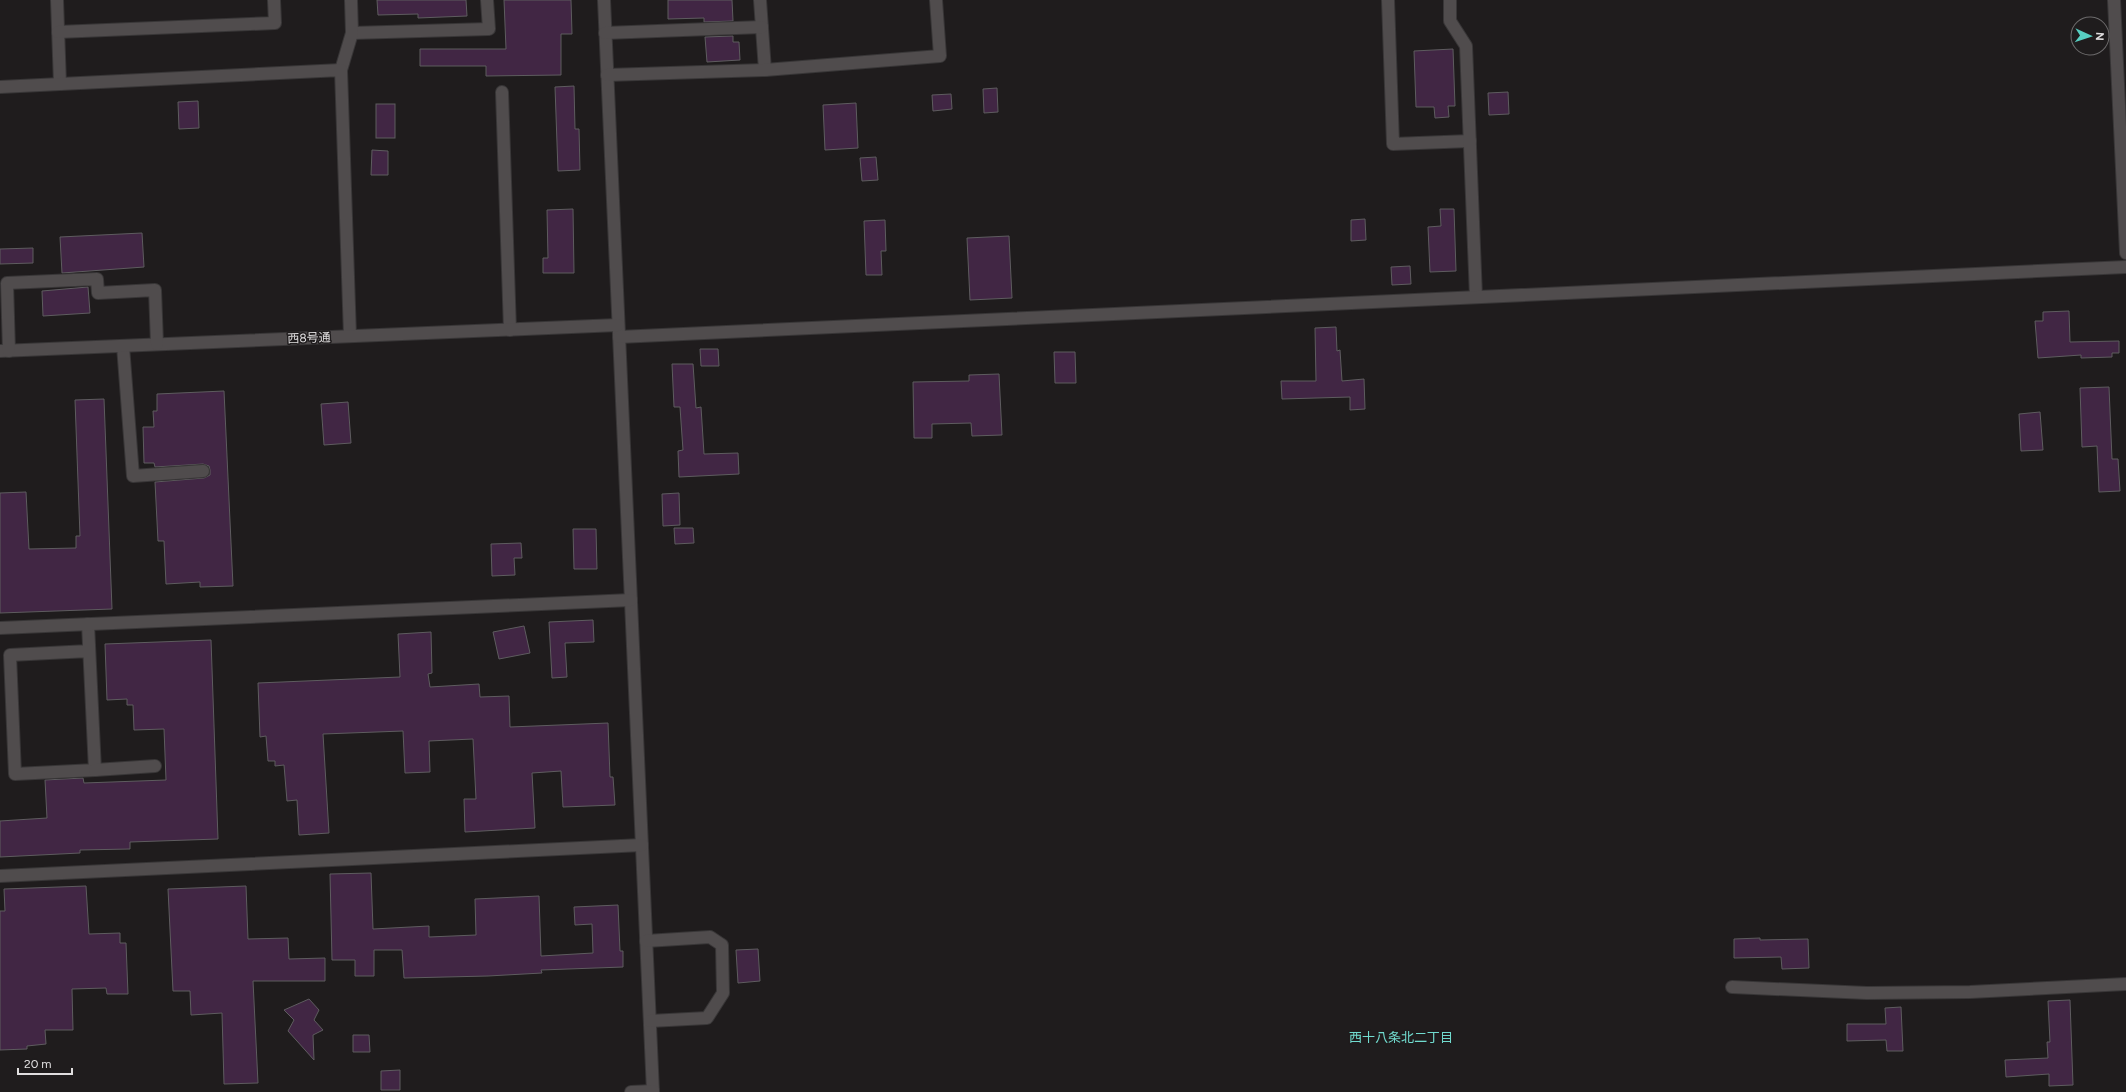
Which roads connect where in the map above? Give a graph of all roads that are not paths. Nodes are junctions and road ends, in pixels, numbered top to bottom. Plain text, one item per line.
1 (57, 0) edge
2 (274, 0) edge
3 (351, 0) edge
4 (487, 0) edge
5 (604, 0) edge
6 (760, 0) edge
7 (936, 0) edge
8 (1388, 0) edge
9 (1450, 0) edge
10 (2114, 0) edge
11 (762, 27) junction
12 (58, 32) junction
13 (352, 33) junction
14 (605, 33) junction
15 (342, 70) junction
16 (765, 70) junction
17 (607, 75) junction
18 (60, 84) junction
19 (0, 88) edge
20 (502, 92) dead end
21 (1470, 141) junction
22 (2126, 253) edge
23 (2126, 268) edge
24 (1476, 297) junction
25 (510, 330) junction
26 (619, 331) junction
27 (350, 336) junction
28 (157, 344) junction
29 (123, 346) junction
30 (5, 351) edge
31 (203, 471) dead end
32 (631, 600) junction
33 (88, 624) junction
34 (0, 628) edge
35 (89, 651) junction
36 (154, 766) dead end
37 (95, 770) junction
38 (642, 845) junction
39 (0, 876) edge
40 (646, 941) junction
41 (2126, 984) edge
42 (1732, 987) dead end
43 (650, 1021) junction
44 (653, 1091) edge
45 (631, 1092) edge

1 - 12 street
2 - 12 street
3 - 13 street
4 - 13 street
5 - 14 street
6 - 11 street
7 - 16 street
8 - 21 street
9 - 21 street
10 - 22 street
11 - 14 street
11 - 16 street
12 - 18 street
13 - 15 street
14 - 17 street
15 - 18 street
15 - 27 street
16 - 17 street
17 - 26 street
18 - 19 street
20 - 25 street
21 - 24 street
23 - 24 street, 西8号通
24 - 26 street, 西8号通
25 - 26 street, 西8号通
25 - 27 street, 西8号通
26 - 32 street
27 - 28 street, 西8号通
28 - 29 street, 西8号通
28 - 30 street
29 - 30 street, 西8号通
29 - 31 street
32 - 33 street
32 - 38 street
33 - 34 street
33 - 35 street
35 - 37 street
35 - 37 street
36 - 37 street
38 - 39 street
38 - 40 street
40 - 43 street
40 - 43 street
41 - 42 street
43 - 44 street
44 - 45 street

